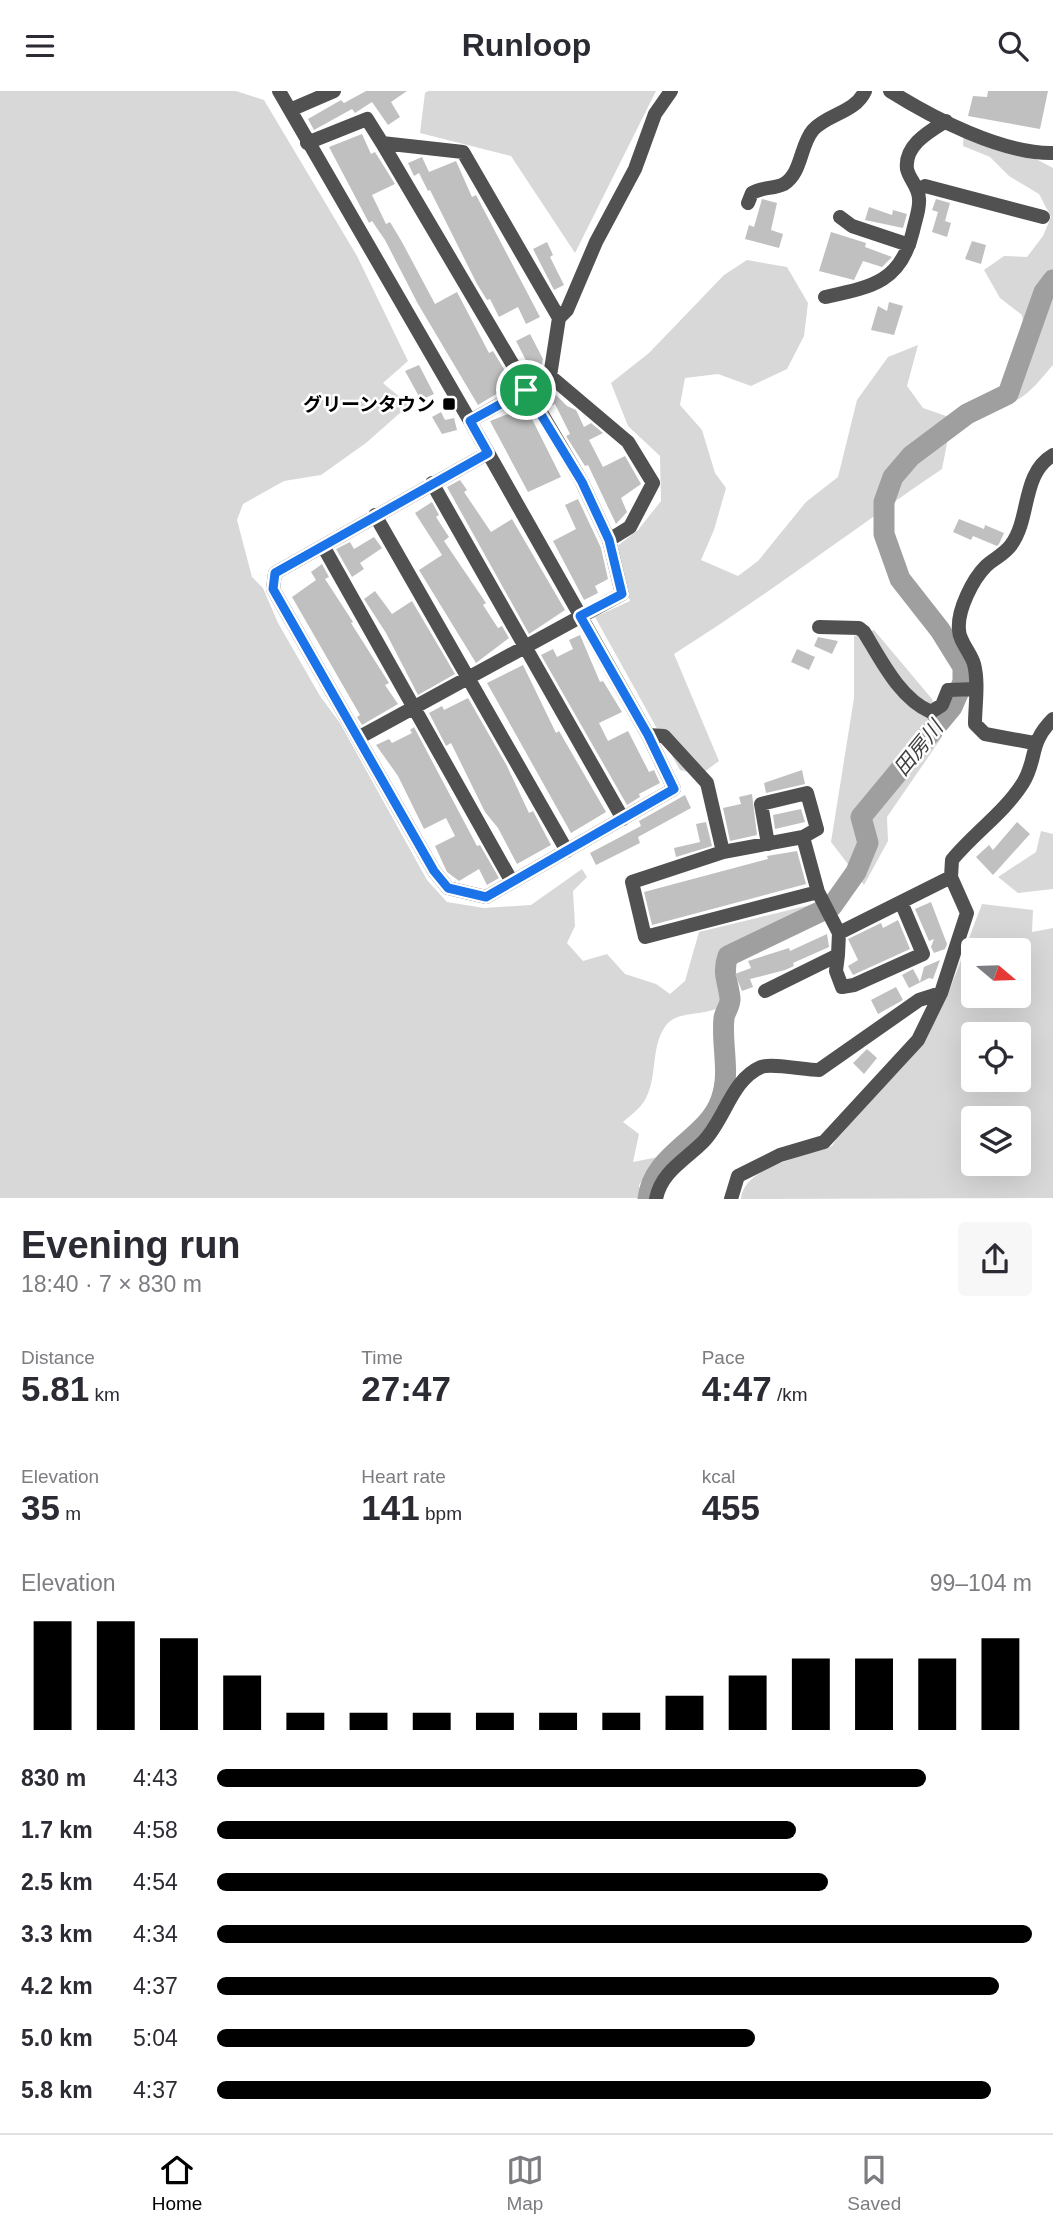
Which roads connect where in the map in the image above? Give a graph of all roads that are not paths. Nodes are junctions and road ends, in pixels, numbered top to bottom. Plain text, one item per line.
1 (278, 91) edge
2 (334, 91) edge
3 (671, 91) edge
4 (865, 91) edge
5 (890, 91) edge
6 (290, 110) junction
7 (946, 121) junction
8 (307, 143) junction
9 (382, 143) junction
10 (1053, 153) edge
11 (918, 190) junction
12 (748, 202) dead end
13 (840, 217) dead end
14 (1043, 217) dead end
15 (909, 245) junction
16 (825, 297) dead end
17 (559, 319) junction
18 (550, 376) junction
19 (526, 390) junction
20 (470, 421) junction
21 (488, 453) junction
22 (1053, 454) edge
23 (432, 483) junction
24 (375, 515) junction
25 (609, 540) junction
26 (323, 546) junction
27 (580, 616) junction
28 (820, 627) dead end
29 (524, 648) junction
30 (470, 679) junction
31 (973, 689) junction
32 (416, 707) junction
33 (1053, 719) edge
34 (648, 735) junction
35 (358, 738) junction
36 (1034, 743) junction
37 (623, 819) junction
38 (803, 837) junction
39 (768, 844) junction
40 (567, 851) junction
41 (723, 852) junction
42 (951, 877) junction
43 (512, 882) junction
44 (819, 895) junction
45 (901, 902) junction
46 (839, 933) junction
47 (838, 955) junction
48 (765, 991) dead end
49 (941, 993) junction
50 (656, 1199) edge
51 (732, 1199) edge

1 - 6 street
2 - 6 street
3 - 17 street
4 - 12 street
5 - 7 street
6 - 8 street
7 - 10 street
7 - 11 street
8 - 9 street
8 - 20 street
9 - 17 street
9 - 19 street
11 - 14 street
11 - 15 street
13 - 15 street
15 - 16 street
17 - 18 street
18 - 19 street
18 - 25 street
19 - 20 street
19 - 25 street
20 - 21 street
21 - 23 street
21 - 27 street
22 - 31 street
23 - 24 street
23 - 29 street
24 - 26 street
24 - 30 street
25 - 27 street
26 - 32 street
26 - 35 street
27 - 29 street
27 - 34 street
28 - 31 street
29 - 30 street
29 - 37 street
30 - 32 street
30 - 40 street
31 - 36 street
32 - 35 street
32 - 43 street
33 - 36 street
34 - 37 street
34 - 41 street
35 - 43 street
36 - 42 street
37 - 40 street
38 - 39 street
38 - 39 street
38 - 44 street
39 - 41 street
40 - 43 street
41 - 44 street
42 - 45 street
42 - 49 street
44 - 46 street
45 - 46 street
45 - 47 street
46 - 47 street
47 - 48 street
49 - 50 street
49 - 51 street

